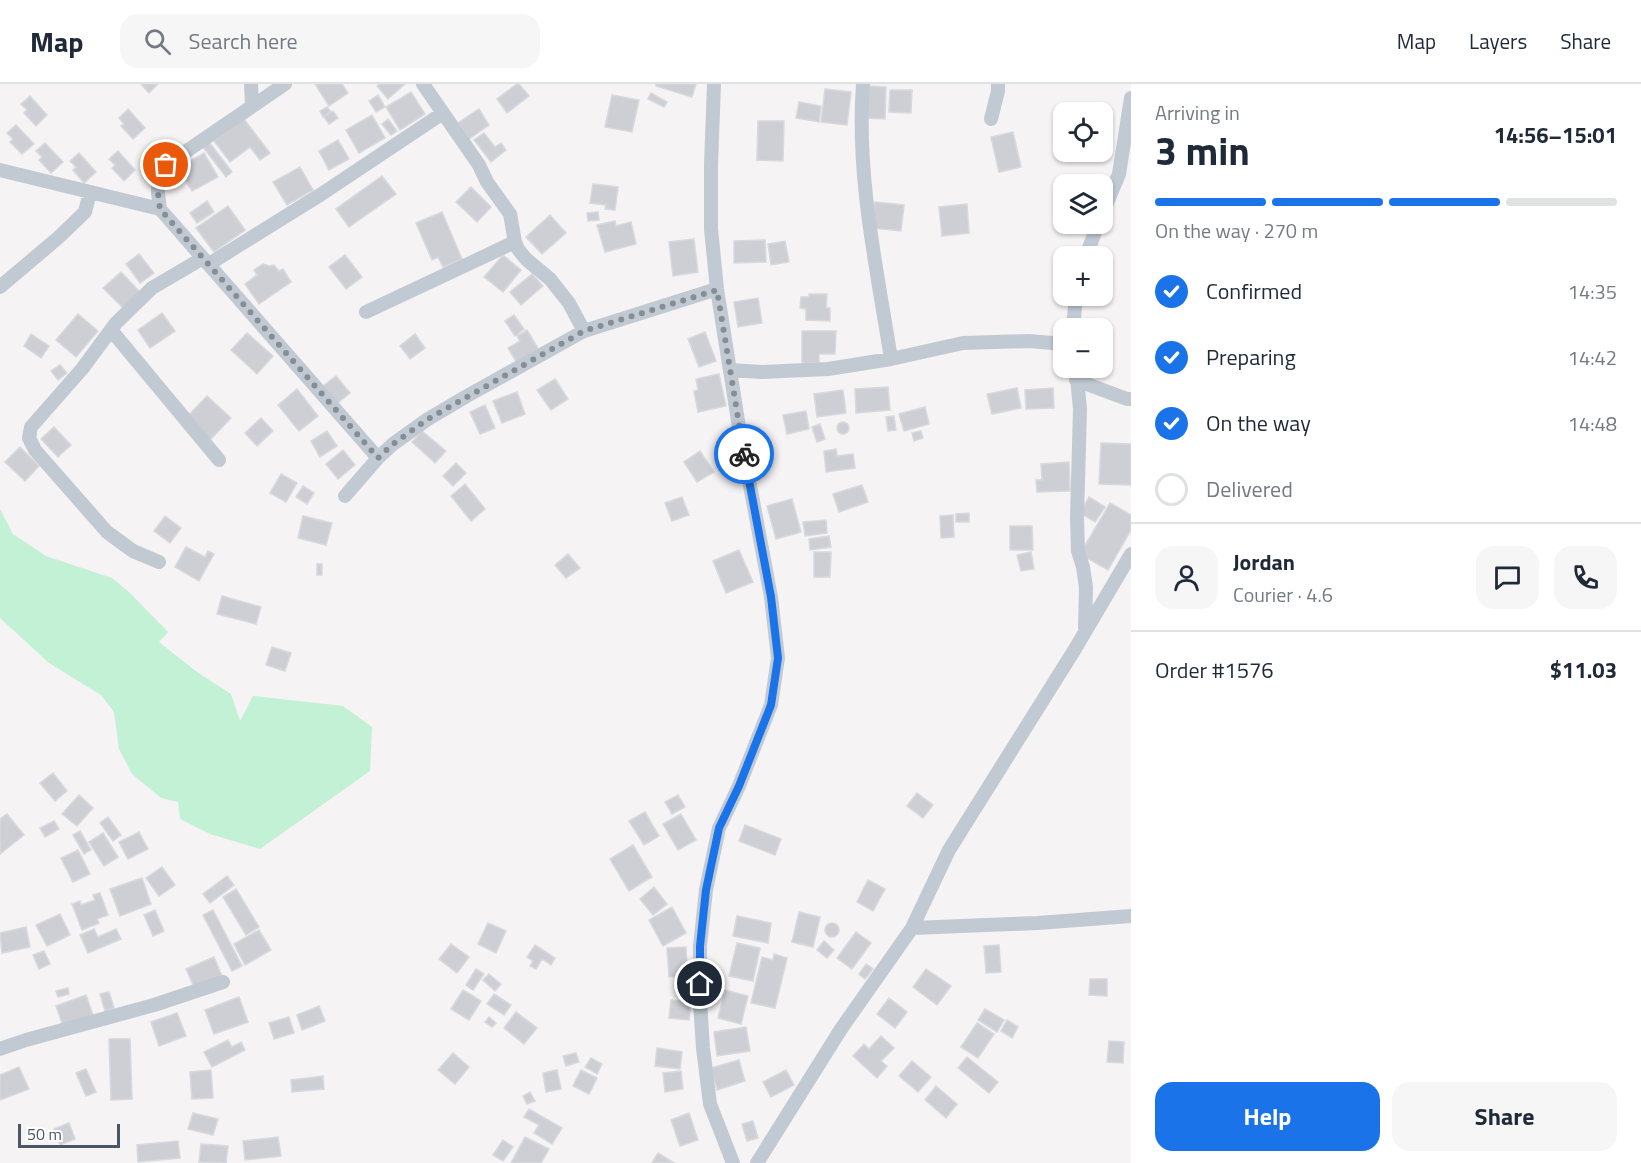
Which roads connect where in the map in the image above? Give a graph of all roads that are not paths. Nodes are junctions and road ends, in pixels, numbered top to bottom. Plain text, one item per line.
1 (250, 84) edge
2 (285, 84) edge
3 (423, 84) edge
4 (714, 84) edge
5 (863, 84) edge
6 (998, 84) edge
7 (1131, 98) edge
8 (252, 106) junction
9 (443, 113) junction
10 (991, 119) dead end
11 (0, 170) edge
12 (1125, 175) edge
13 (90, 192) junction
14 (1113, 196) edge
15 (160, 209) junction
16 (514, 242) junction
17 (206, 261) junction
18 (0, 287) edge
19 (717, 290) junction
20 (366, 312) dead end
21 (111, 330) junction
22 (584, 331) junction
23 (1053, 343) edge
24 (891, 359) junction
25 (730, 370) junction
26 (1076, 378) edge
27 (1084, 378) edge
28 (1131, 399) edge
29 (378, 458) junction
30 (219, 460) dead end
31 (345, 496) dead end
32 (1131, 554) edge
33 (159, 562) dead end
34 (1085, 630) junction
35 (1131, 916) edge
36 (912, 928) junction
37 (223, 982) dead end
38 (0, 1049) edge
39 (733, 1163) edge
40 (757, 1163) edge

1 - 8 street
2 - 8 street
3 - 9 street
4 - 19 street
5 - 24 street
6 - 10 street
7 - 12 street
8 - 15 street
9 - 16 street
9 - 17 street
11 - 13 street
12 - 14 street
13 - 15 street
13 - 18 street
15 - 17 street
16 - 20 street
16 - 22 street
17 - 21 street
17 - 29 street
19 - 22 street
19 - 25 street
21 - 30 street
21 - 33 street
22 - 29 street
23 - 24 street
24 - 25 street
25 - 39 street
26 - 34 street
27 - 28 street
29 - 31 street
32 - 34 street
34 - 36 street
35 - 36 street
36 - 40 street
37 - 38 street

